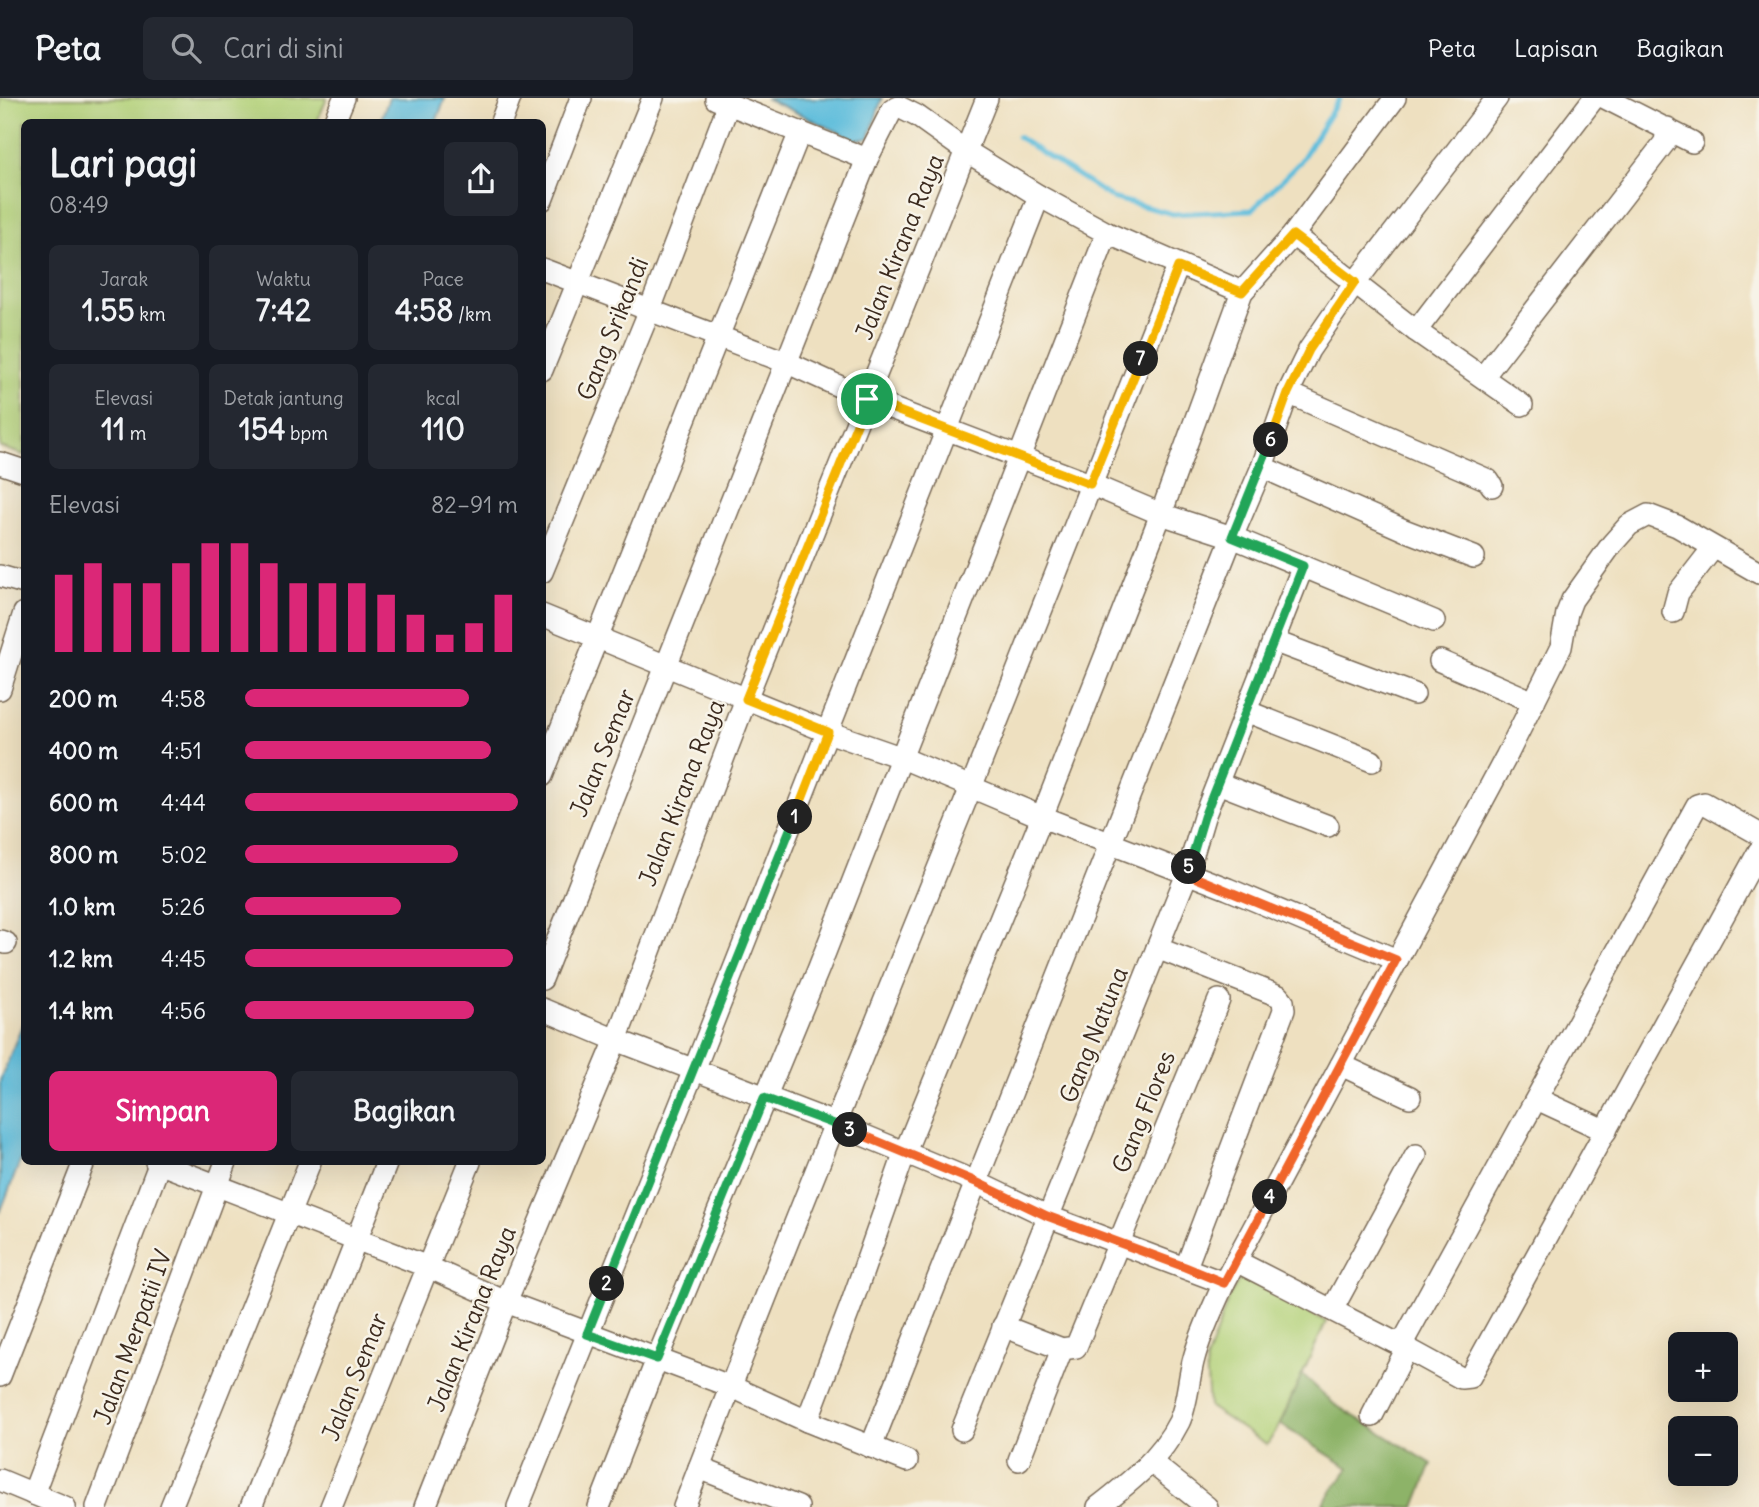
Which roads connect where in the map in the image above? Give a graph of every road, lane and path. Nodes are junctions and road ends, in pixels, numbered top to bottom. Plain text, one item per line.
1 (344, 98) edge
2 (510, 98) edge
3 (582, 98) edge
4 (653, 98) edge
5 (1395, 98) edge
6 (1497, 98) edge
7 (1594, 98) edge
8 (1605, 98) edge
9 (722, 101) edge
10 (983, 108) edge
11 (335, 119) edge
12 (502, 119) edge
13 (1667, 128) junction
14 (800, 132) junction
15 (1692, 142) dead end
16 (966, 151) junction
17 (867, 159) junction
18 (546, 190) edge
19 (1039, 196) junction
20 (1107, 233) junction
21 (1293, 235) junction
22 (1178, 267) junction
23 (546, 271) edge
24 (1355, 282) junction
25 (579, 284) junction
26 (1242, 292) junction
27 (649, 312) junction
28 (1416, 331) junction
29 (719, 336) junction
30 (546, 355) edge
31 (788, 363) junction
32 (1483, 377) junction
33 (1288, 393) junction
34 (867, 399) junction
35 (1522, 405) dead end
36 (949, 429) junction
37 (1018, 456) junction
38 (0, 463) edge
39 (1262, 467) junction
40 (21, 470) edge
41 (1090, 484) junction
42 (1492, 486) dead end
43 (1161, 514) junction
44 (1232, 537) junction
45 (1713, 548) junction
46 (1474, 556) dead end
47 (546, 562) edge
48 (1303, 566) junction
49 (1759, 573) edge
50 (0, 576) edge
51 (21, 582) edge
52 (1673, 612) dead end
53 (546, 616) edge
54 (1434, 621) dead end
55 (21, 622) edge
56 (598, 636) junction
57 (1273, 641) junction
58 (1440, 661) dead end
59 (667, 664) junction
60 (0, 689) edge
61 (1414, 694) dead end
62 (746, 699) junction
63 (1534, 702) junction
64 (1246, 711) junction
65 (828, 732) junction
66 (900, 757) junction
67 (1372, 761) dead end
68 (546, 766) edge
69 (1218, 783) junction
70 (971, 787) junction
71 (1042, 817) junction
72 (1328, 826) dead end
73 (1759, 834) edge
74 (1112, 843) junction
75 (1759, 851) edge
76 (1187, 874) junction
77 (1157, 948) junction
78 (1396, 960) junction
79 (546, 969) edge
80 (1219, 1000) dead end
81 (546, 1011) edge
82 (616, 1040) junction
83 (1341, 1065) junction
84 (694, 1070) junction
85 (1410, 1097) dead end
86 (764, 1098) junction
87 (1537, 1099) junction
88 (834, 1123) junction
89 (1606, 1131) junction
90 (905, 1152) junction
91 (1416, 1156) dead end
92 (83, 1165) edge
93 (157, 1165) edge
94 (166, 1165) edge
95 (225, 1165) edge
96 (309, 1165) edge
97 (386, 1165) edge
98 (469, 1165) edge
99 (976, 1182) junction
100 (218, 1185) junction
101 (290, 1213) junction
102 (1047, 1216) junction
103 (357, 1239) junction
104 (1118, 1244) junction
105 (1236, 1261) junction
106 (428, 1267) junction
107 (1185, 1267) junction
108 (1224, 1283) junction
109 (506, 1302) junction
110 (1332, 1310) junction
111 (1003, 1326) junction
112 (587, 1334) junction
113 (1402, 1346) junction
114 (1062, 1349) junction
115 (657, 1359) junction
116 (0, 1376) edge
117 (732, 1387) junction
118 (1372, 1416) dead end
119 (807, 1421) junction
120 (962, 1430) dead end
121 (872, 1447) junction
122 (1019, 1460) dead end
123 (907, 1461) dead end
124 (1151, 1462) junction
125 (699, 1468) junction
126 (0, 1480) edge
127 (33, 1494) junction
128 (65, 1507) edge
129 (97, 1507) edge
130 (171, 1507) edge
131 (251, 1507) edge
132 (331, 1507) edge
133 (425, 1507) edge
134 (518, 1507) edge
135 (599, 1507) edge
136 (684, 1507) edge
137 (798, 1507) edge
138 (1098, 1507) edge
139 (1207, 1507) edge

1 - 11 street
2 - 12 street
3 - 18 street
4 - 25 street
5 - 21 street
6 - 24 street
7 - 28 street
8 - 13 street
9 - 14 street
9 - 27 street, Gang Srikandi
10 - 16 street, Jalan Kirana Raya
13 - 15 street
13 - 32 street
14 - 17 street
14 - 29 street
16 - 17 street, Jalan Semar
16 - 19 street
16 - 34 street, Jalan Kirana Raya
17 - 31 street, Jalan Semar
19 - 20 street
19 - 36 street
20 - 22 street
20 - 37 street
21 - 24 street
21 - 26 street
22 - 26 street
22 - 41 street
23 - 25 street
24 - 28 street
24 - 33 street
25 - 27 street
25 - 30 street
26 - 43 street
27 - 29 street
27 - 47 street, Gang Srikandi
28 - 32 street
29 - 31 street
29 - 56 street
31 - 34 street
31 - 59 street, Jalan Semar
32 - 35 street
33 - 39 street
33 - 42 street
34 - 36 street
34 - 62 street, Jalan Kirana Raya
36 - 37 street
36 - 65 street
37 - 41 street
37 - 66 street
38 - 40 street
39 - 44 street
39 - 46 street
41 - 43 street
41 - 70 street
43 - 44 street
43 - 71 street
44 - 48 street
44 - 74 street
45 - 49 street
45 - 52 street
45 - 63 street
48 - 54 street
48 - 57 street, Gang Natuna
50 - 51 street
53 - 56 street
55 - 60 street
56 - 59 street
56 - 68 street
57 - 61 street
57 - 64 street, Gang Natuna
58 - 63 street
59 - 62 street
59 - 79 street, Jalan Semar
62 - 65 street
62 - 82 street, Jalan Kirana Raya
63 - 78 street
64 - 67 street
64 - 69 street, Gang Natuna
65 - 66 street
65 - 84 street
66 - 70 street
66 - 86 street
69 - 72 street
69 - 76 street, Gang Natuna
70 - 71 street
70 - 88 street
71 - 74 street
71 - 90 street
73 - 87 street
74 - 76 street
74 - 99 street
75 - 89 street
76 - 77 street, Gang Natuna
76 - 78 street
77 - 102 street, Gang Natuna
77 - 107 street
78 - 83 street
80 - 104 street, Gang Flores
81 - 82 street
82 - 84 street
82 - 109 street, Jalan Kirana Raya
83 - 85 street
83 - 105 street
84 - 86 street
84 - 112 street
86 - 88 street
86 - 115 street
87 - 89 street
87 - 113 street
88 - 90 street
88 - 117 street
89 - 113 street
90 - 99 street
90 - 119 street
91 - 110 street
92 - 116 street
93 - 127 street
94 - 100 street
95 - 100 street, Jalan Merpatii IV
96 - 101 street
97 - 103 street
98 - 106 street, Jalan Semar
99 - 102 street
99 - 121 street
100 - 101 street
100 - 129 street, Jalan Merpatii IV
101 - 103 street
101 - 130 street
102 - 104 street
102 - 111 street, Gang Natuna
103 - 106 street
103 - 131 street
104 - 107 street
104 - 114 street, Gang Flores
105 - 108 street
105 - 110 street
106 - 109 street
106 - 132 street, Jalan Semar
107 - 108 street
108 - 124 street
109 - 112 street
109 - 133 street, Jalan Kirana Raya
110 - 113 street
111 - 114 street
111 - 120 street, Gang Natuna
112 - 115 street
112 - 134 street
113 - 118 street
114 - 122 street
115 - 117 street
115 - 135 street
117 - 119 street
117 - 125 street
119 - 121 street
121 - 123 street
124 - 138 street
124 - 139 street
125 - 136 street
125 - 137 street
126 - 127 street
127 - 128 street

